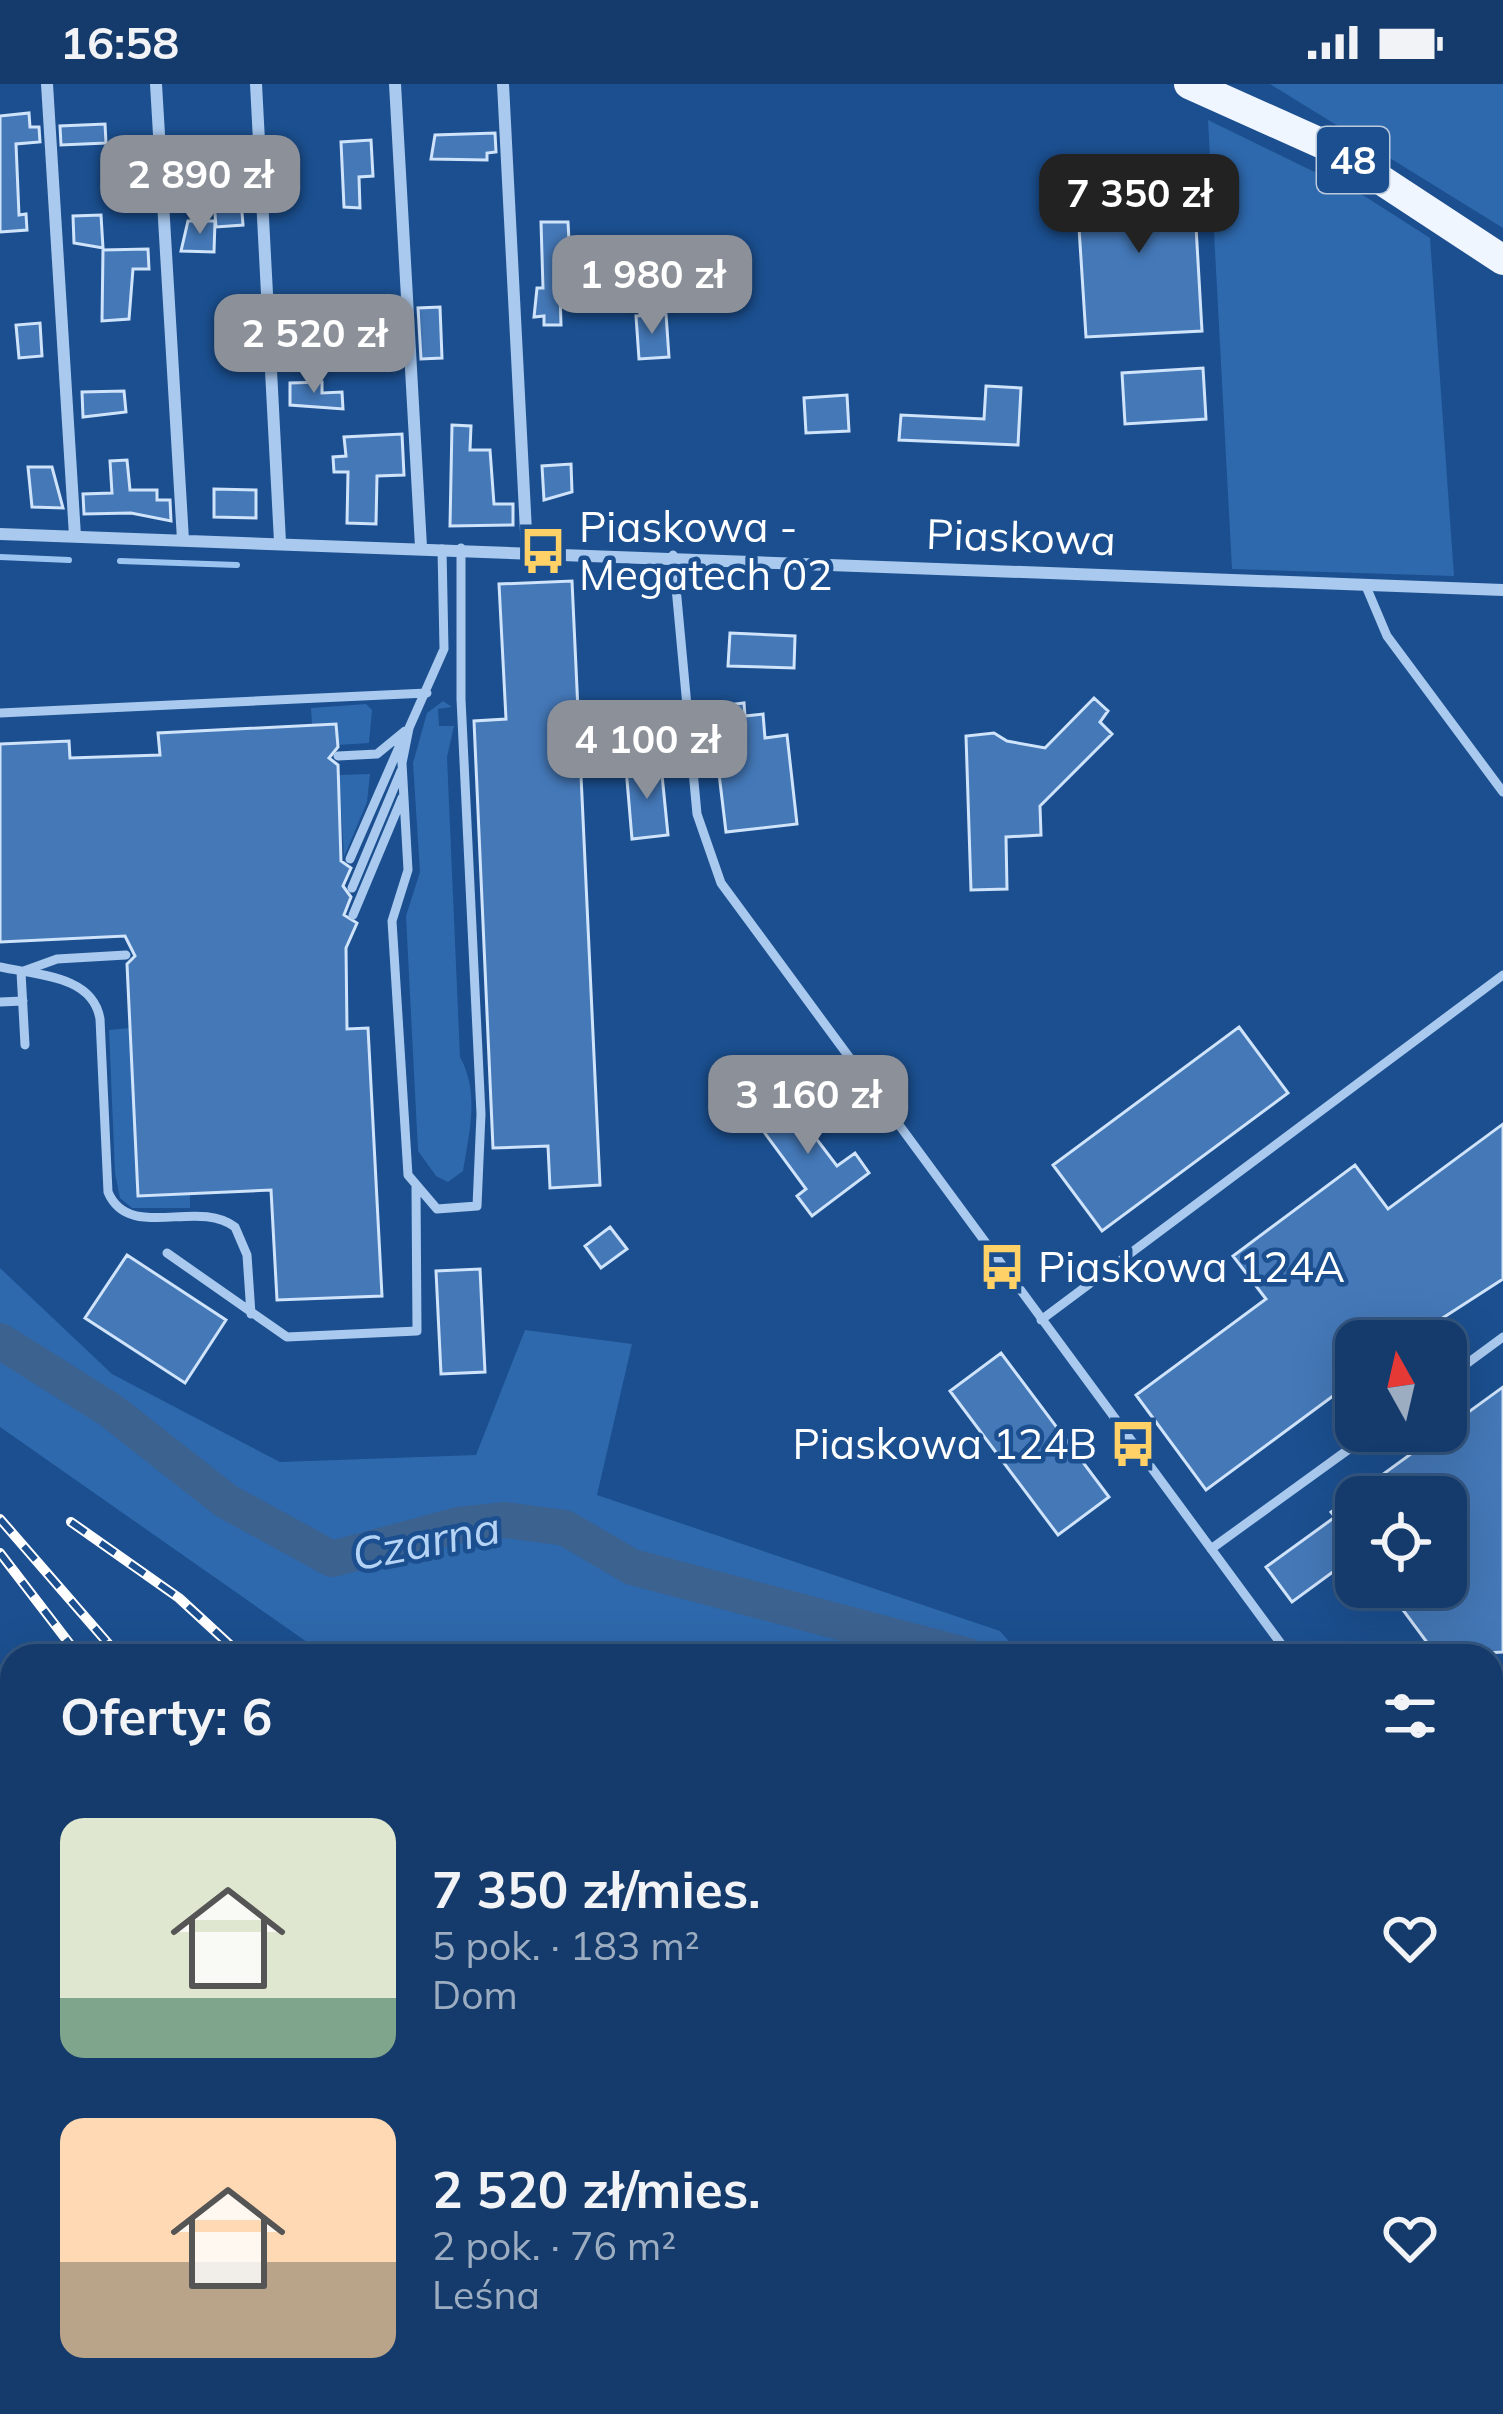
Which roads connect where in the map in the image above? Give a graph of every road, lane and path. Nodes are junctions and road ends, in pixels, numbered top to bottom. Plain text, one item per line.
1 (46, 84) edge
2 (156, 84) edge
3 (256, 84) edge
4 (395, 84) edge
5 (503, 84) edge
6 (1190, 84) edge
7 (1503, 260) edge
8 (0, 533) edge
9 (75, 536) junction
10 (183, 539) junction
11 (280, 542) junction
12 (421, 547) junction
13 (442, 548) junction
14 (461, 548) junction
15 (526, 551) junction
16 (674, 555) junction
17 (1365, 584) junction
18 (1503, 590) edge
19 (427, 692) junction
20 (0, 713) edge
21 (409, 728) junction
22 (338, 756) dead end
23 (402, 767) junction
24 (1503, 792) edge
25 (404, 794) junction
26 (350, 859) dead end
27 (352, 888) dead end
28 (353, 915) dead end
29 (126, 955) dead end
30 (0, 967) edge
31 (21, 972) junction
32 (1503, 975) edge
33 (22, 1001) junction
34 (0, 1002) edge
35 (25, 1045) dead end
36 (416, 1185) junction
37 (166, 1253) dead end
38 (251, 1314) junction
39 (1041, 1320) junction
40 (1503, 1337) edge
41 (1467, 1364) edge
42 (1345, 1452) edge
43 (1211, 1549) junction
44 (1281, 1644) edge

1 - 9 street
2 - 10 street
3 - 11 street
4 - 12 street
5 - 15 street
6 - 7 main road, 48
8 - 9 street, Piaskowa
9 - 10 street, Piaskowa
10 - 11 street, Piaskowa
11 - 12 street, Piaskowa
12 - 13 street, Piaskowa
13 - 14 street, Piaskowa
13 - 19 lane
14 - 15 street, Piaskowa
14 - 36 lane
15 - 16 street, Piaskowa
16 - 17 street, Piaskowa
16 - 39 lane
17 - 18 street, Piaskowa
17 - 24 lane
19 - 20 lane
19 - 21 lane
21 - 22 lane
21 - 23 lane
21 - 26 lane
23 - 25 lane
23 - 27 lane
25 - 28 lane
25 - 36 lane
29 - 31 lane
30 - 31 lane
31 - 33 lane
31 - 38 lane
32 - 39 lane
33 - 34 lane
33 - 35 lane
36 - 38 lane
37 - 38 lane
39 - 43 lane
40 - 41 lane
42 - 43 lane
43 - 44 lane

